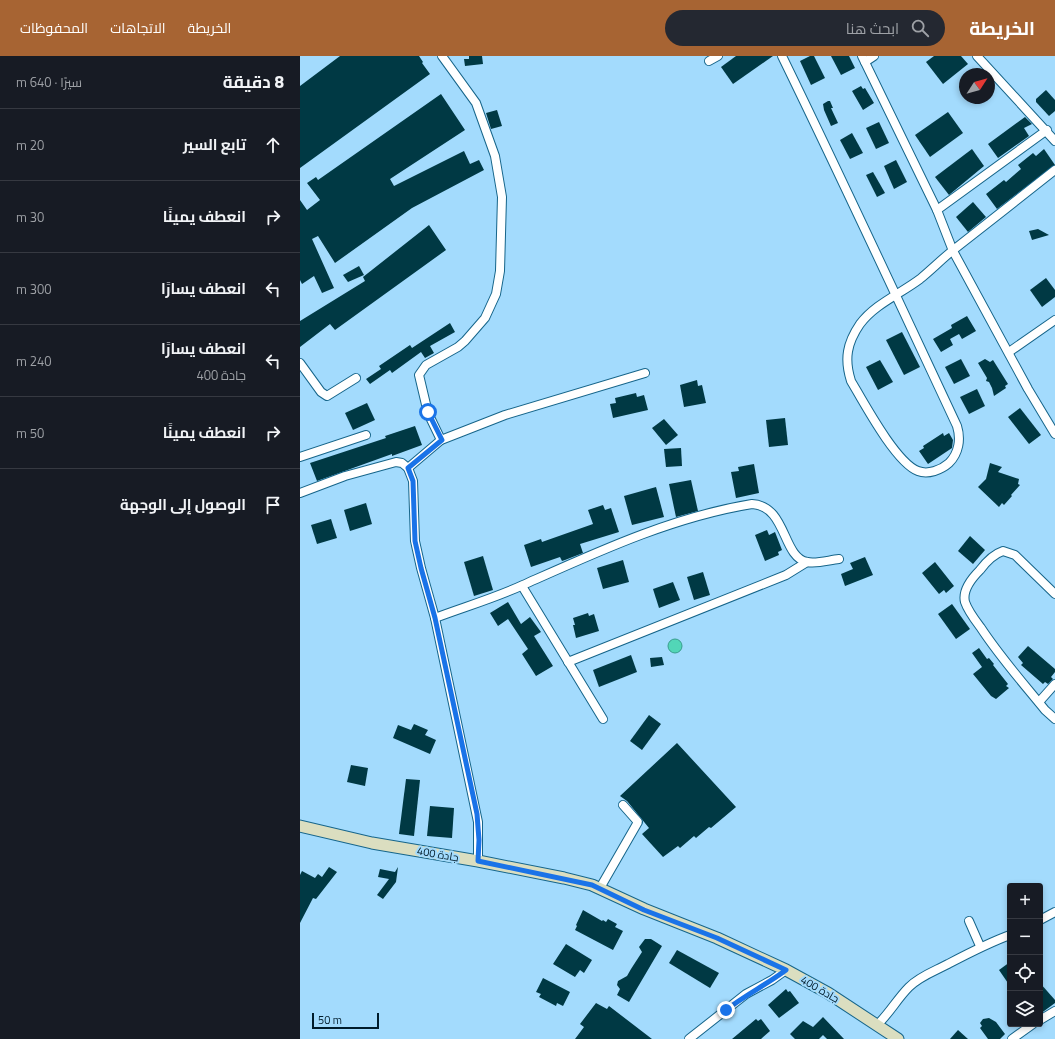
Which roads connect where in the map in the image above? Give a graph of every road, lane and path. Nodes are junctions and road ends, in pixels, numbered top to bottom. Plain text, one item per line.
1 (442, 56) edge
2 (718, 56) edge
3 (782, 56) edge
4 (874, 56) edge
5 (977, 56) edge
6 (863, 59) edge
7 (709, 61) dead end
8 (1047, 130) junction
9 (1055, 141) edge
10 (1055, 170) edge
11 (937, 210) junction
12 (953, 251) junction
13 (896, 294) junction
14 (1055, 320) edge
15 (1009, 352) junction
16 (300, 364) edge
17 (645, 373) dead end
18 (356, 378) dead end
19 (1055, 434) edge
20 (366, 435) dead end
21 (442, 440) junction
22 (300, 457) edge
23 (408, 468) junction
24 (300, 493) edge
25 (839, 559) dead end
26 (808, 562) junction
27 (522, 586) junction
28 (1055, 594) edge
29 (435, 618) junction
30 (568, 662) junction
31 (1055, 684) edge
32 (1039, 702) junction
33 (603, 719) dead end
34 (1055, 719) edge
35 (623, 805) dead end
36 (300, 826) edge
37 (478, 861) junction
38 (600, 888) junction
39 (1055, 912) edge
40 (1042, 919) edge
41 (969, 921) dead end
42 (1007, 936) edge
43 (980, 946) junction
44 (786, 970) junction
45 (1055, 1011) edge
46 (1043, 1018) edge
47 (877, 1025) junction
48 (1029, 1027) edge
49 (689, 1039) edge
50 (898, 1039) edge
51 (1012, 1039) edge

1 - 21 street
2 - 7 street
3 - 13 street
4 - 6 street
5 - 8 street
6 - 11 street
8 - 9 street
8 - 11 street
10 - 12 street
11 - 12 street
12 - 13 street
12 - 15 street
13 - 13 street
14 - 15 street
15 - 19 street
16 - 18 street
17 - 21 street
20 - 22 street
21 - 23 street
23 - 24 street
23 - 29 street
25 - 26 street
26 - 27 street
26 - 30 street
27 - 29 street
27 - 30 street
28 - 32 street
29 - 37 street
30 - 33 street
31 - 32 street
32 - 34 street
35 - 38 street
36 - 37 main road, جادة 400
37 - 38 main road, جادة 400
38 - 44 main road, جادة 400
39 - 40 street
41 - 43 street
42 - 43 street
43 - 47 street
44 - 47 main road, جادة 400
44 - 49 street
45 - 46 street
47 - 50 main road, جادة 400
48 - 51 street

